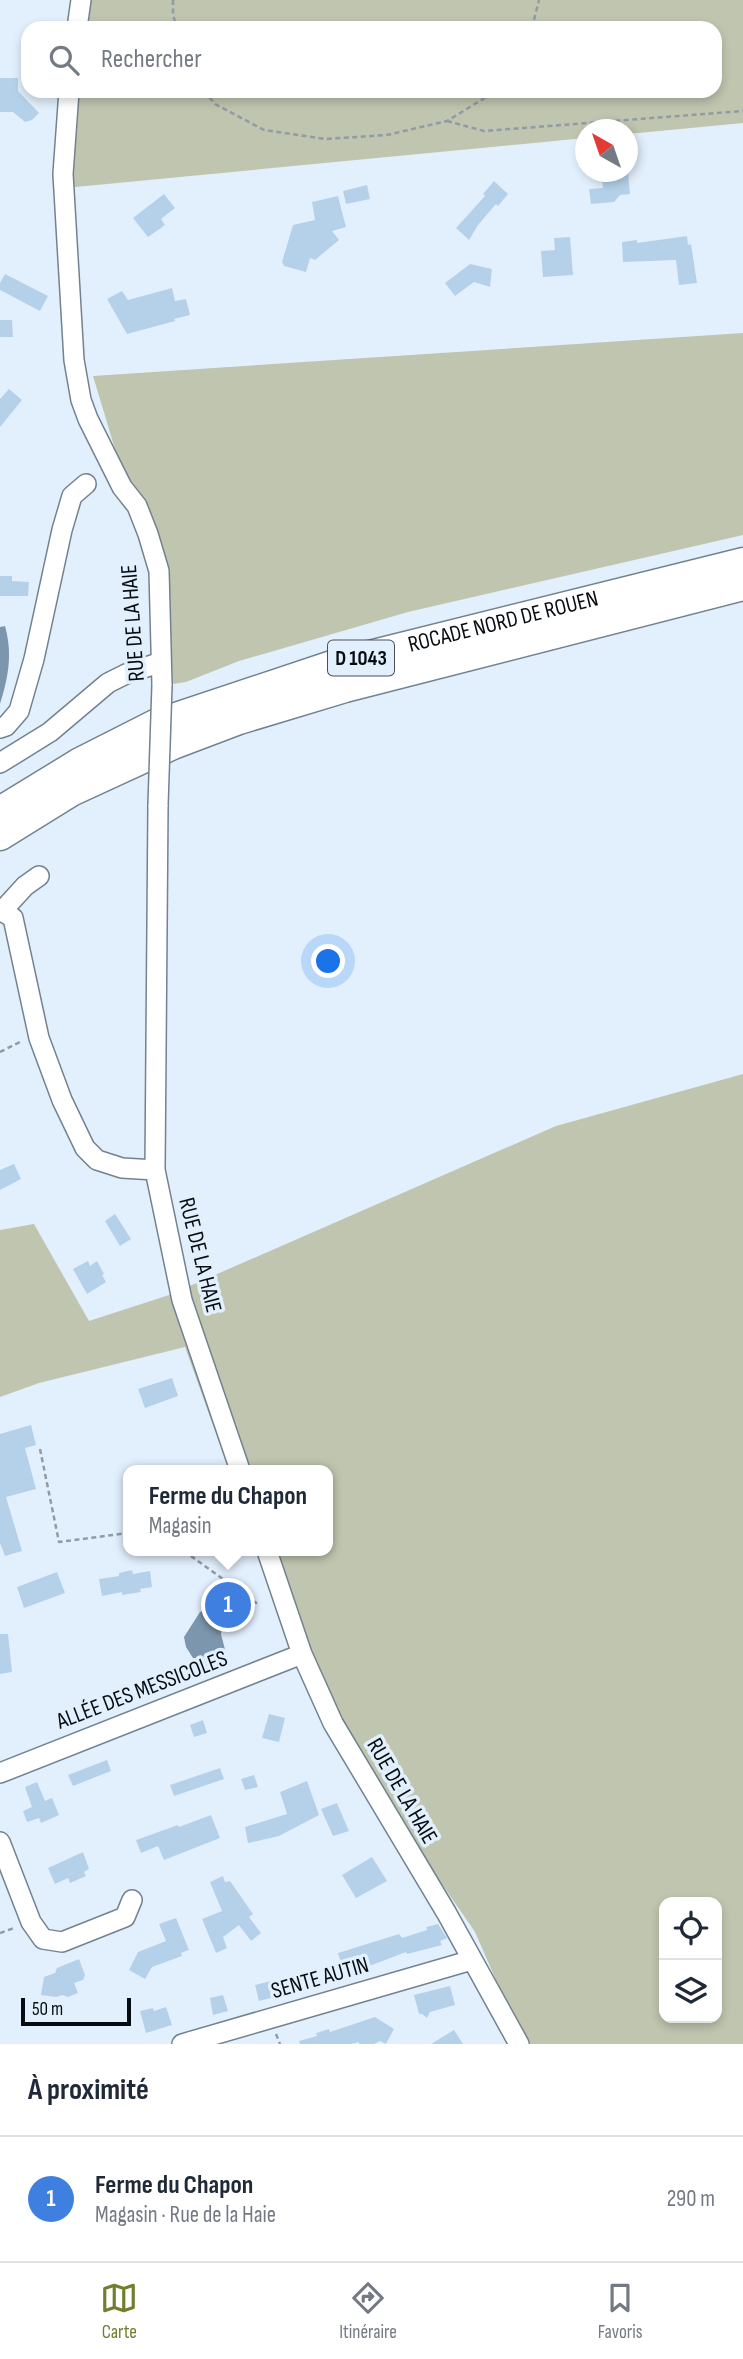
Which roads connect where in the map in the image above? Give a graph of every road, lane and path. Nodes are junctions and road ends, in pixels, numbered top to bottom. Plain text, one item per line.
1 (81, 0) edge
2 (173, 0) edge
3 (540, 0) edge
4 (78, 21) edge
5 (175, 21) edge
6 (534, 21) edge
7 (69, 98) edge
8 (210, 98) edge
9 (485, 98) edge
10 (743, 111) edge
11 (447, 121) junction
12 (86, 484) dead end
13 (743, 562) edge
14 (743, 586) edge
15 (161, 662) junction
16 (0, 728) edge
17 (0, 763) edge
18 (0, 811) edge
19 (0, 836) edge
20 (39, 876) dead end
21 (1, 911) edge
22 (39, 1038) junction
23 (0, 1052) edge
24 (155, 1170) junction
25 (40, 1449) dead end
26 (238, 1465) edge
27 (123, 1534) edge
28 (191, 1556) edge
29 (269, 1556) edge
30 (259, 1605) dead end
31 (302, 1654) junction
32 (0, 1773) edge
33 (0, 1842) edge
34 (132, 1900) dead end
35 (472, 1960) junction
36 (182, 2044) edge
37 (519, 2044) edge

1 - 4 street
2 - 5 path
3 - 6 path
7 - 15 street, RUE DE LA HAIE
8 - 11 path
9 - 11 path
10 - 11 path
12 - 16 street
13 - 18 highway, ROCADE NORD DE ROUEN / D 1043
14 - 19 highway, ROCADE NORD DE ROUEN / D 1043
15 - 17 street
15 - 24 street, RUE DE LA HAIE, bridge
20 - 21 street
21 - 22 street
22 - 23 path
22 - 24 street
24 - 26 street, RUE DE LA HAIE
25 - 27 path
28 - 30 path
29 - 31 street, RUE DE LA HAIE
31 - 32 street, ALLÉE DES MESSICOLES
31 - 35 street, RUE DE LA HAIE
33 - 34 street
35 - 36 street, SENTE AUTIN
35 - 37 street, RUE DE LA HAIE

